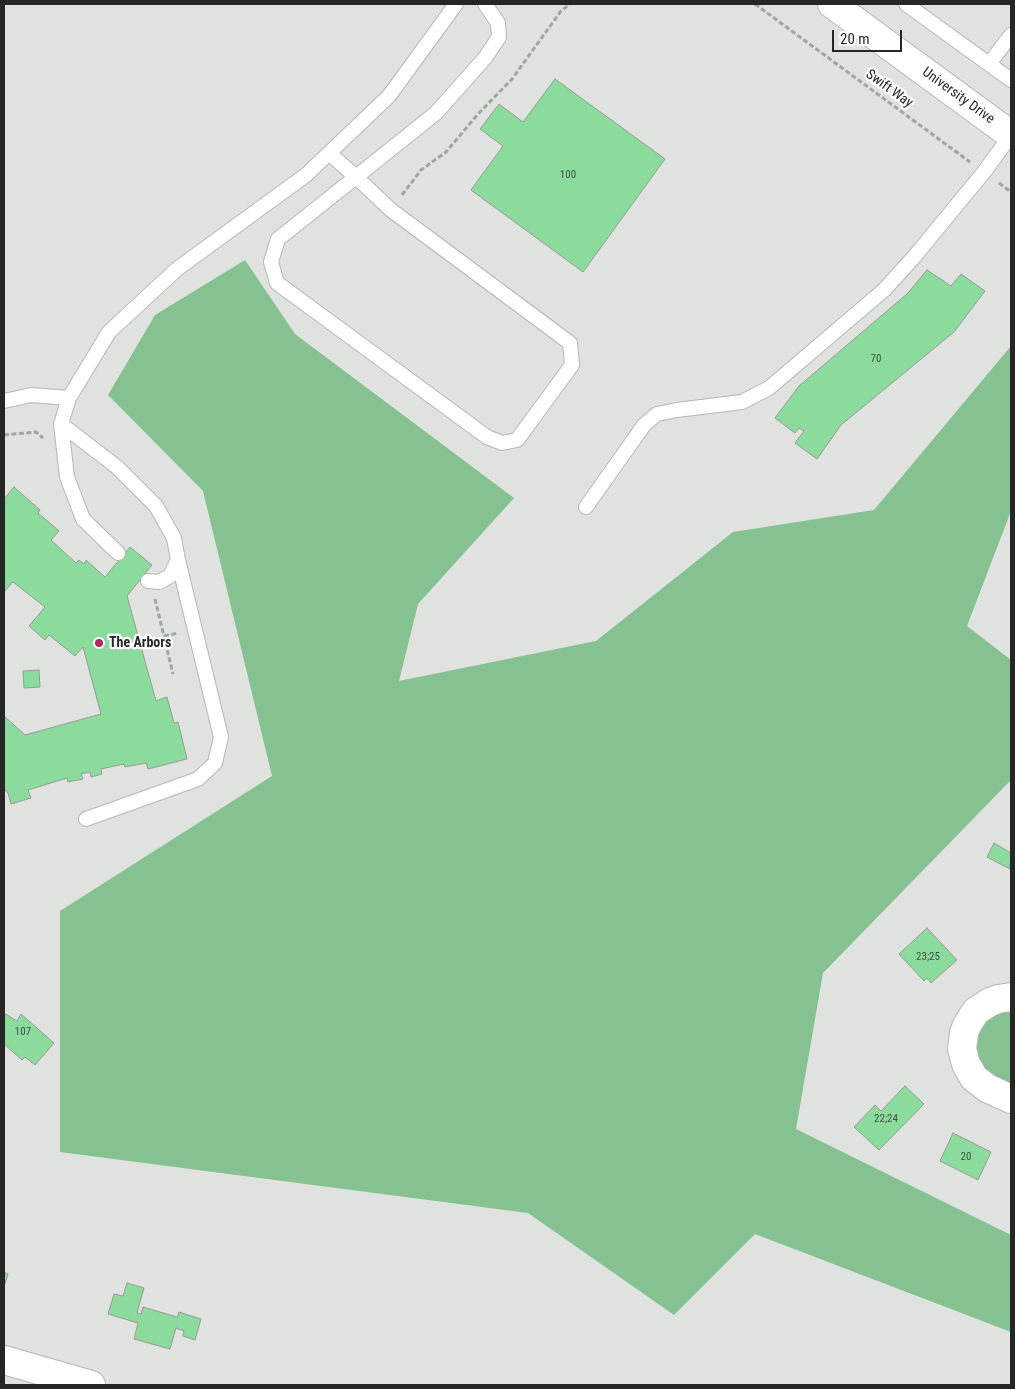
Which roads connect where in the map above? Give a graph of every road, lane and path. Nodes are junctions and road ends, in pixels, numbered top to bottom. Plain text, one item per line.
1 (456, 4) edge
2 (485, 4) edge
3 (570, 4) edge
4 (754, 4) edge
5 (832, 4) edge
6 (906, 4) edge
7 (1011, 35) edge
8 (989, 64) junction
9 (1011, 80) edge
10 (1011, 135) edge
11 (329, 153) junction
12 (984, 172) junction
13 (356, 177) junction
14 (1011, 192) edge
15 (391, 210) junction
16 (69, 398) junction
17 (4, 401) edge
18 (61, 424) junction
19 (586, 507) dead end
20 (118, 553) dead end
21 (178, 560) junction
22 (150, 585) joint
23 (173, 674) dead end
24 (86, 819) dead end
25 (1011, 997) edge
26 (1011, 1099) edge
27 (4, 1360) edge
28 (91, 1385) edge

1 - 11 lane
2 - 13 lane
3 - 15 path
4 - 12 path, Swift Way
5 - 10 street, University Drive
6 - 8 lane
7 - 8 lane
8 - 9 lane
10 - 12 lane
11 - 13 lane
11 - 16 lane
12 - 14 path, Swift Way
12 - 19 lane
13 - 15 lane
13 - 15 lane
16 - 17 lane
16 - 18 lane
18 - 20 lane
18 - 21 lane
21 - 22 lane
21 - 24 lane
22 - 23 path
25 - 26 street
27 - 28 street

